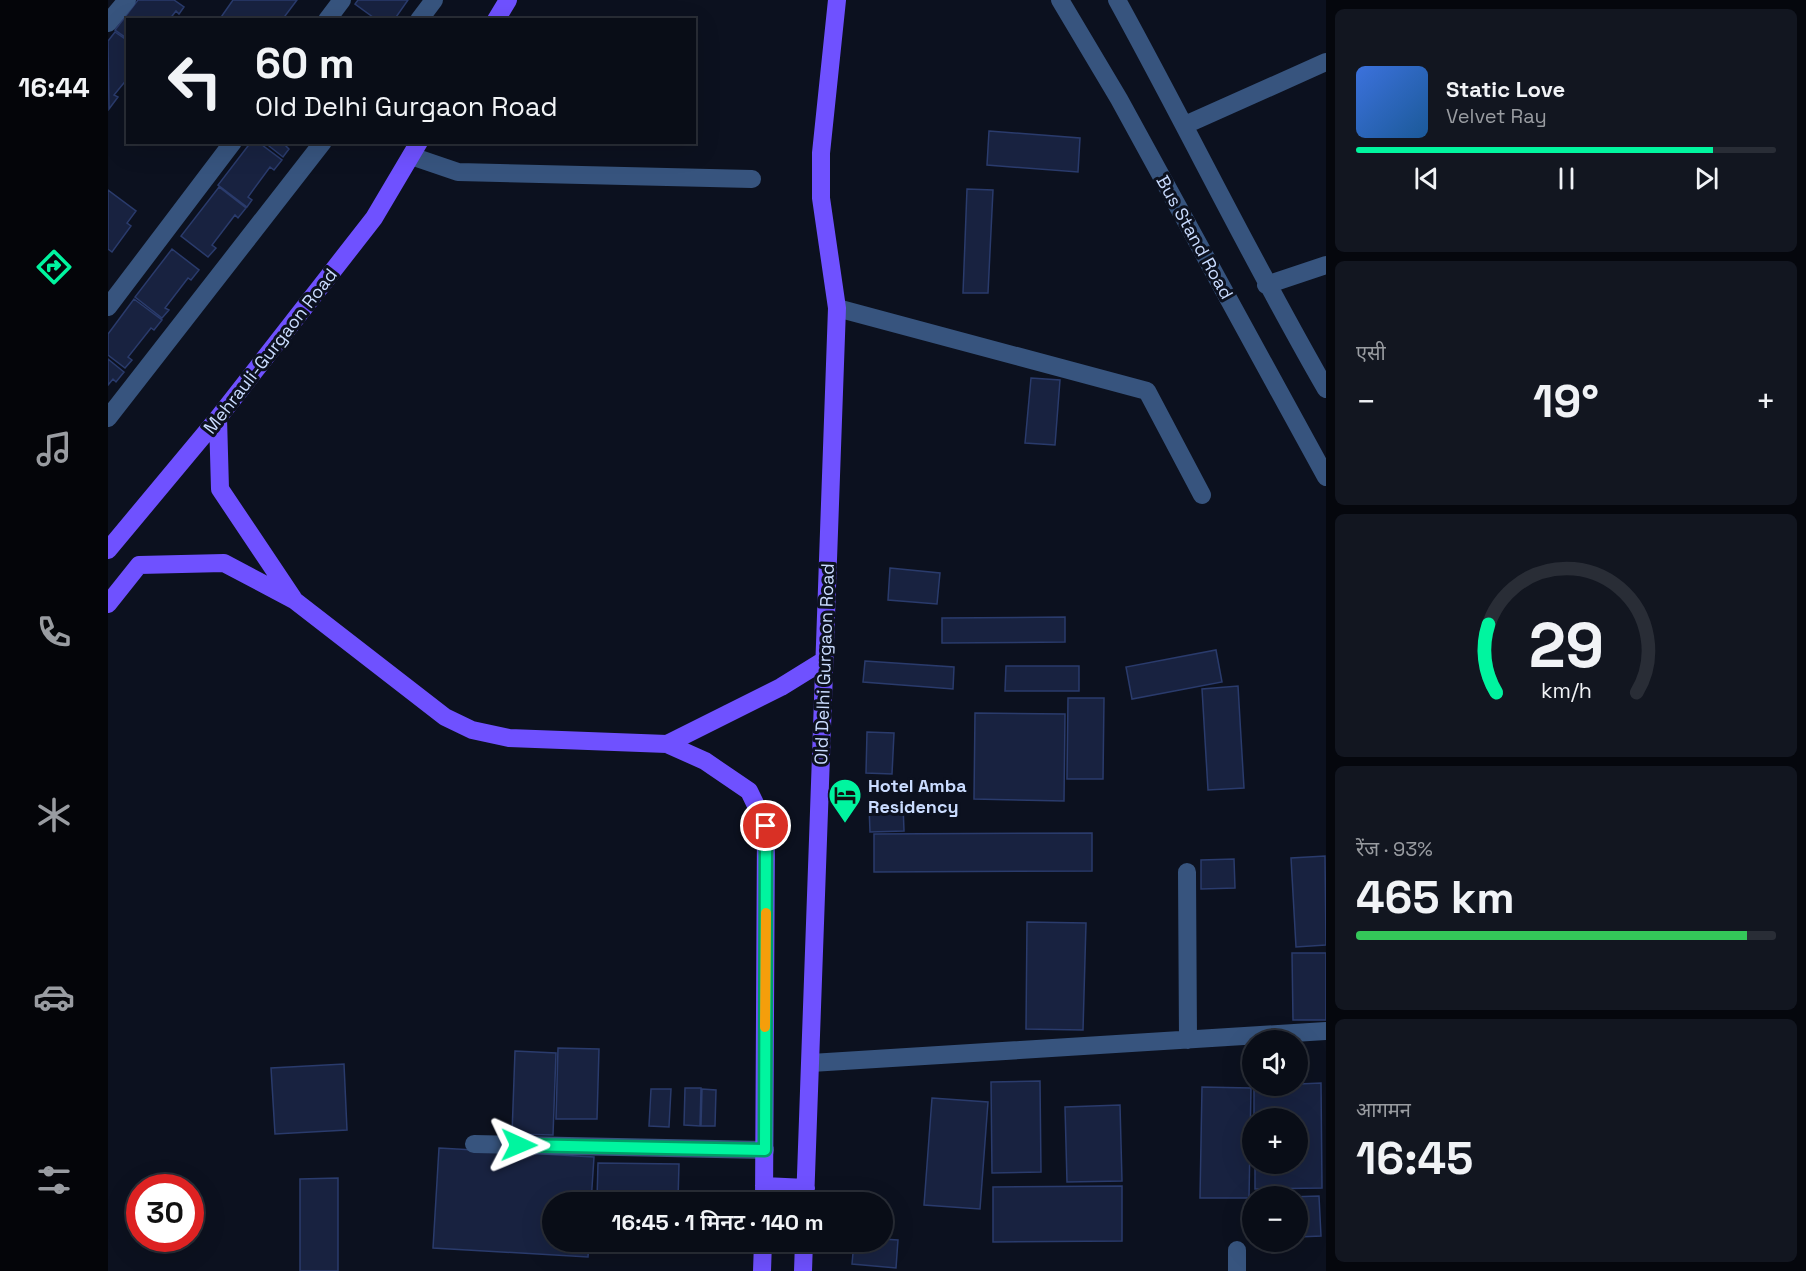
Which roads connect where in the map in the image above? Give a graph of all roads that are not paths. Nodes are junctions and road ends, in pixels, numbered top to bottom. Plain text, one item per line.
1 (127, 0) edge
2 (342, 0) edge
3 (435, 0) edge
4 (508, 0) edge
5 (1060, 0) edge
6 (1117, 0) edge
7 (840, 4) edge
8 (328, 18) edge
9 (421, 18) edge
10 (497, 18) edge
11 (108, 23) edge
12 (1326, 62) edge
13 (1185, 125) junction
14 (231, 144) edge
15 (321, 144) edge
16 (415, 149) edge
17 (752, 179) dead end
18 (1326, 266) edge
19 (1266, 285) junction
20 (108, 307) edge
21 (837, 308) junction
22 (1326, 388) edge
23 (108, 418) edge
24 (218, 418) junction
25 (1326, 477) edge
26 (1202, 495) dead end
27 (108, 550) edge
28 (294, 600) junction
29 (108, 604) edge
30 (824, 661) junction
31 (667, 744) junction
32 (1187, 872) dead end
33 (1326, 1031) edge
34 (1188, 1040) junction
35 (811, 1063) junction
36 (474, 1144) dead end
37 (765, 1150) junction
38 (764, 1192) edge
39 (806, 1192) edge
40 (1237, 1250) dead end
41 (763, 1252) edge
42 (804, 1252) edge
43 (762, 1271) edge
44 (803, 1271) edge
45 (1237, 1271) edge

1 - 11 street
2 - 8 street
3 - 9 street
4 - 10 main road
5 - 25 street, Bus Stand Road
6 - 13 street
7 - 21 main road, Old Delhi Gurgaon Road
12 - 13 street
13 - 19 street
14 - 20 street
15 - 23 street
16 - 17 street
16 - 24 main road, Mehrauli-Gurgaon Road
18 - 19 street
19 - 22 street
21 - 26 street
21 - 30 main road, Old Delhi Gurgaon Road
24 - 27 main road, Mehrauli-Gurgaon Road
24 - 28 main road
28 - 29 main road
28 - 31 main road
30 - 31 main road
30 - 35 main road, Old Delhi Gurgaon Road
31 - 37 main road
32 - 34 street
33 - 34 street
34 - 35 street
35 - 39 main road, Old Delhi Gurgaon Road
36 - 37 street
37 - 38 main road
40 - 45 street
41 - 43 main road
42 - 44 main road

